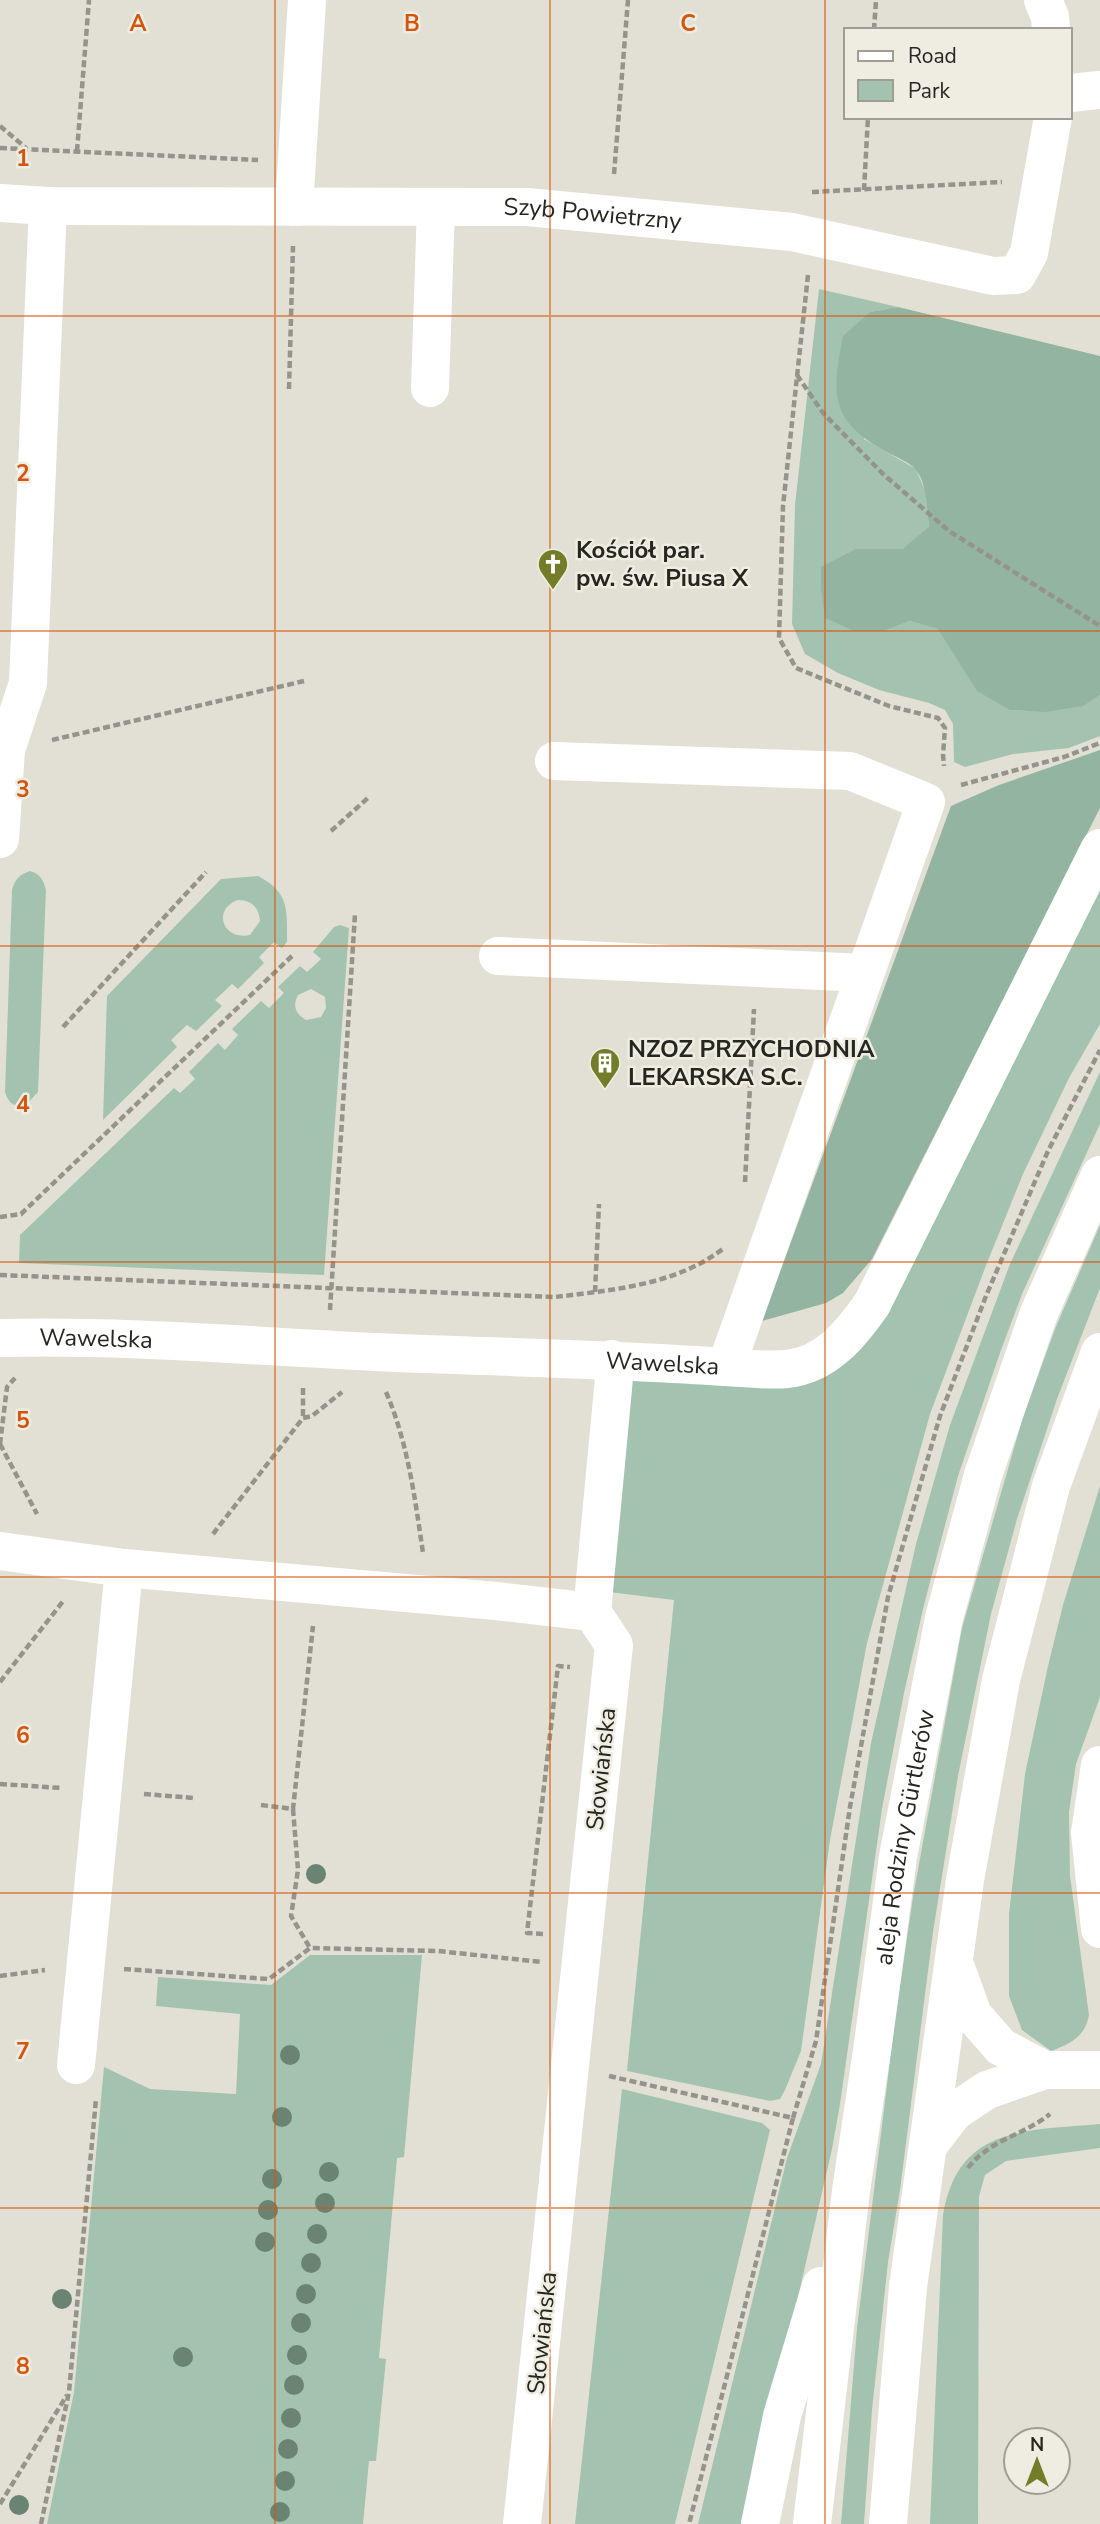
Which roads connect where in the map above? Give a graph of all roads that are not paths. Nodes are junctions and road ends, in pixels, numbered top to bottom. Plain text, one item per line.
1 (307, 0) edge
2 (1043, 0) edge
3 (1051, 28) edge
4 (1100, 90) edge
5 (1072, 93) edge
6 (1053, 119) edge
7 (0, 203) edge
8 (48, 206) junction
9 (294, 206) junction
10 (436, 206) junction
11 (430, 388) dead end
12 (554, 761) dead end
13 (0, 839) edge
14 (1100, 848) edge
15 (498, 956) dead end
16 (864, 973) junction
17 (1100, 1175) edge
18 (0, 1338) edge
19 (1100, 1352) edge
20 (612, 1359) junction
21 (726, 1367) junction
22 (0, 1551) edge
23 (109, 1566) junction
24 (592, 1612) junction
25 (1100, 1765) edge
26 (1095, 1832) edge
27 (1100, 1929) edge
28 (954, 1962) junction
29 (76, 2064) dead end
30 (1045, 2070) junction
31 (1100, 2070) edge
32 (928, 2146) junction
33 (850, 2191) junction
34 (522, 2524) edge
35 (760, 2524) edge
36 (812, 2524) edge
37 (888, 2524) edge

1 - 9 street
2 - 3 street
4 - 5 street
6 - 10 street, Szyb Powietrzny
7 - 8 street, Szyb Powietrzny
8 - 9 street, Szyb Powietrzny
8 - 13 street
9 - 10 street, Szyb Powietrzny
10 - 11 street
12 - 16 street, Wawelska
14 - 21 street
15 - 16 street
16 - 21 street, Wawelska
17 - 33 street, aleja Rodziny Gürtlerów
18 - 20 street, Wawelska
19 - 28 street
20 - 21 street, Wawelska
20 - 24 street
22 - 23 street
23 - 24 street
23 - 29 street
24 - 34 street, Słowiańska
25 - 26 street
26 - 27 street
28 - 30 street
28 - 32 street
30 - 31 street
30 - 32 street
32 - 37 street
33 - 35 street
33 - 36 street, aleja Rodziny Gürtlerów

